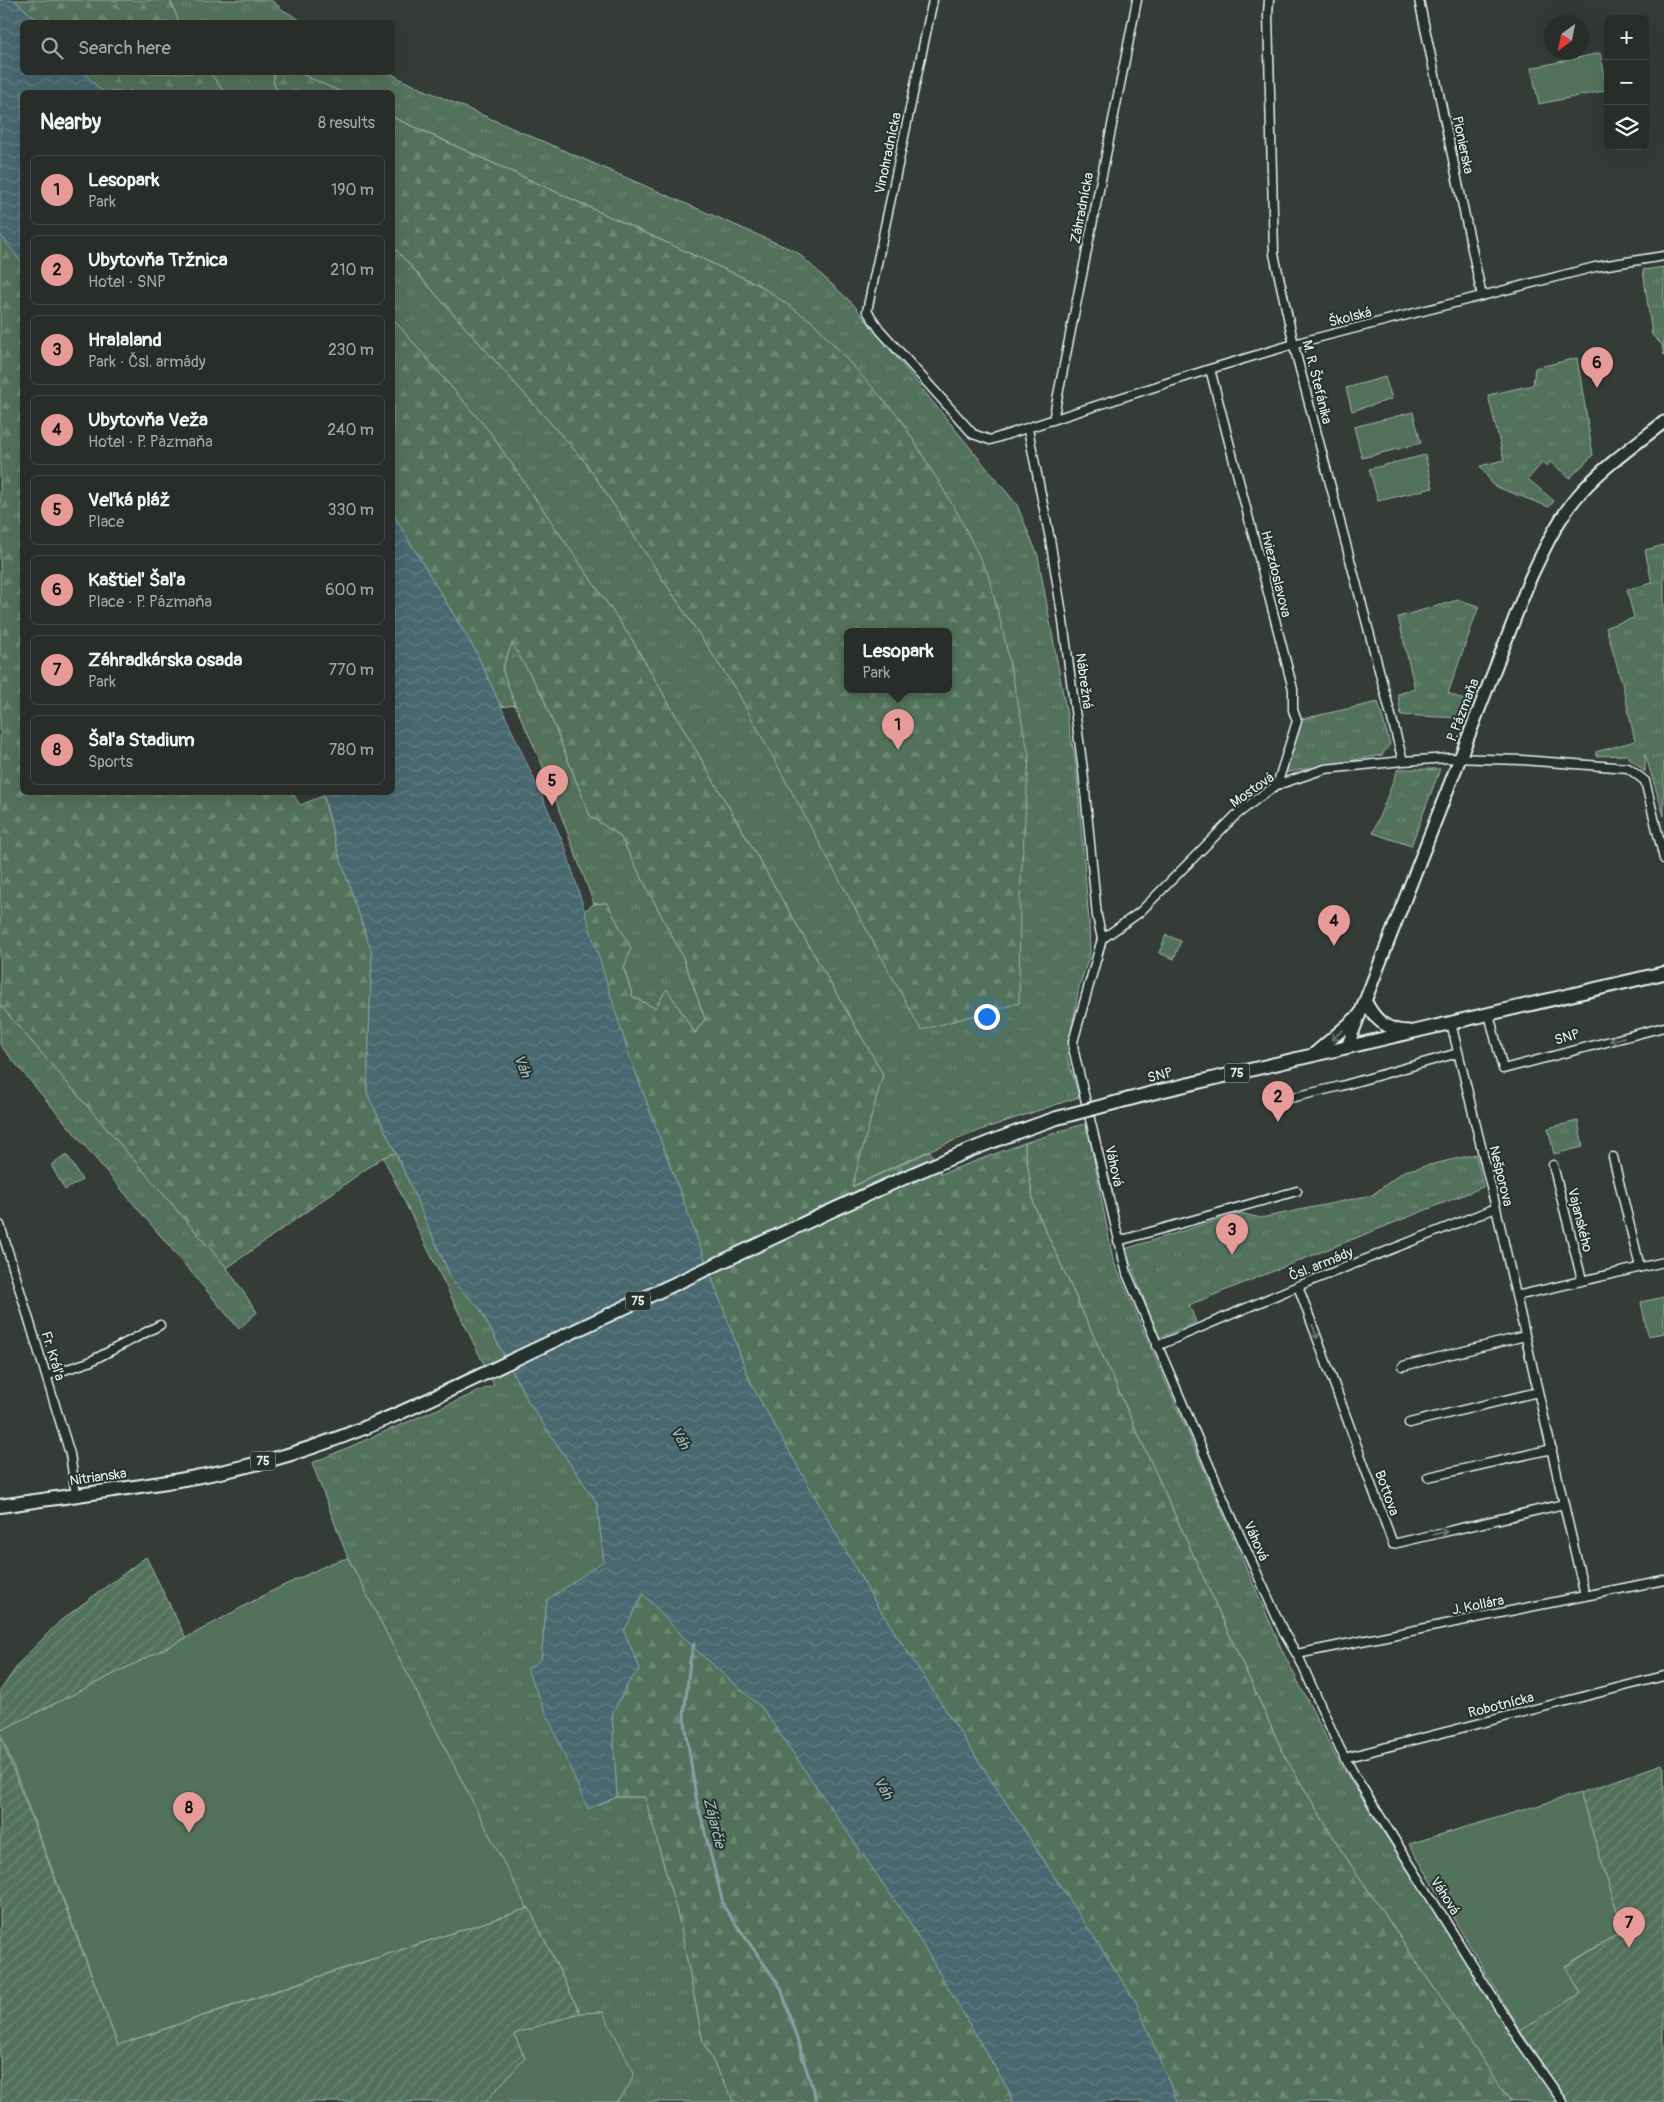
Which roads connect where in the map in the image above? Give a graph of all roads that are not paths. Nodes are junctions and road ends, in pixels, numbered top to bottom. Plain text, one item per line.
1 (933, 0) edge
2 (1137, 0) edge
3 (1269, 0) edge
4 (1419, 0) edge
5 (1664, 256) edge
6 (1482, 296) junction
7 (1294, 344) junction
8 (1210, 369) junction
9 (1053, 420) junction
10 (1664, 422) edge
11 (1028, 429) junction
12 (990, 440) joint
13 (1461, 758) junction
14 (1403, 761) junction
15 (1277, 785) junction
16 (1664, 859) edge
17 (1102, 939) junction
18 (1664, 973) edge
19 (1366, 1000) junction
20 (1489, 1014) junction
21 (1360, 1015) junction
22 (1451, 1023) junction
23 (1664, 1027) edge
24 (1417, 1031) junction
25 (1347, 1047) junction
26 (1458, 1052) junction
27 (1314, 1054) junction
28 (1282, 1100) dead end
29 (1613, 1156) dead end
30 (1553, 1165) dead end
31 (1297, 1190) dead end
32 (1496, 1208) junction
33 (0, 1225) edge
34 (1118, 1241) junction
35 (1664, 1262) edge
36 (1640, 1267) junction
37 (1582, 1280) junction
38 (1298, 1286) junction
39 (1516, 1296) junction
40 (160, 1325) dead end
41 (1524, 1336) junction
42 (1157, 1346) junction
43 (1403, 1366) dead end
44 (46, 1376) junction
45 (1538, 1392) junction
46 (1409, 1423) dead end
47 (1552, 1449) junction
48 (199, 1475) joint
49 (1428, 1477) dead end
50 (76, 1495) junction
51 (1564, 1504) junction
52 (0, 1506) edge
53 (1664, 1580) edge
54 (1585, 1596) junction
55 (1297, 1654) junction
56 (1664, 1676) edge
57 (1344, 1758) junction
58 (1563, 2102) edge

1 - 12 street, Vinohradnícka
2 - 9 street, Záhradnícka
3 - 7 street, M. R. Štefánika
4 - 6 street, Pionierska
5 - 6 street, Školská
6 - 7 street, Školská
7 - 8 street, Školská
7 - 14 street, M. R. Štefánika
8 - 9 street, Školská
8 - 15 street, Hviezdoslavova
9 - 11 street, Školská
10 - 13 main road, P. Pázmaňa
11 - 12 street, Školská
11 - 17 street, Nábrežná
13 - 14 street, Mostová
13 - 16 street, Mostová
13 - 19 main road, P. Pázmaňa
14 - 15 street, Mostová
15 - 17 street, Mostová
17 - 34 street, Váhová
18 - 20 main road, SNP / 75
19 - 21 main road, P. Pázmaňa
19 - 24 main road
20 - 22 main road, SNP / 75
23 -> 20 street, SNP
21 - 25 main road, P. Pázmaňa
21 -> 27 main road
22 - 24 main road, SNP / 75
22 - 26 street, Nešporova
24 - 25 main road, SNP / 75
25 - 27 main road, SNP / 75
26 - 28 street
26 - 32 street, Nešporova
27 - 48 main road, SNP / 75, bridge
29 - 36 street
30 - 37 street, Vajanského
31 - 34 street
32 - 38 street, Čsl. armády
32 - 39 street, Nešporova
33 - 44 street, Fr. Kráľa
34 - 42 street, Váhová
35 - 36 street
36 - 37 street
37 - 39 street
38 - 42 street, Čsl. armády
38 -> 51 street, Bottova
39 - 41 street, Nešporova
40 - 44 street
41 - 43 street
41 - 45 street, Nešporova
42 - 55 street, Váhová
44 - 50 street, Fr. Kráľa
45 - 46 street
45 - 47 street, Nešporova
47 - 49 street
47 - 51 street, Nešporova
48 - 50 main road, Nitrianska / 75
50 - 52 main road, Nitrianska / 75
51 - 54 street, Nešporova
53 - 54 street, J. Kollára
54 - 55 street, J. Kollára
55 - 57 street, Váhová
56 - 57 street, Robotnícka
57 - 58 street, Váhová

